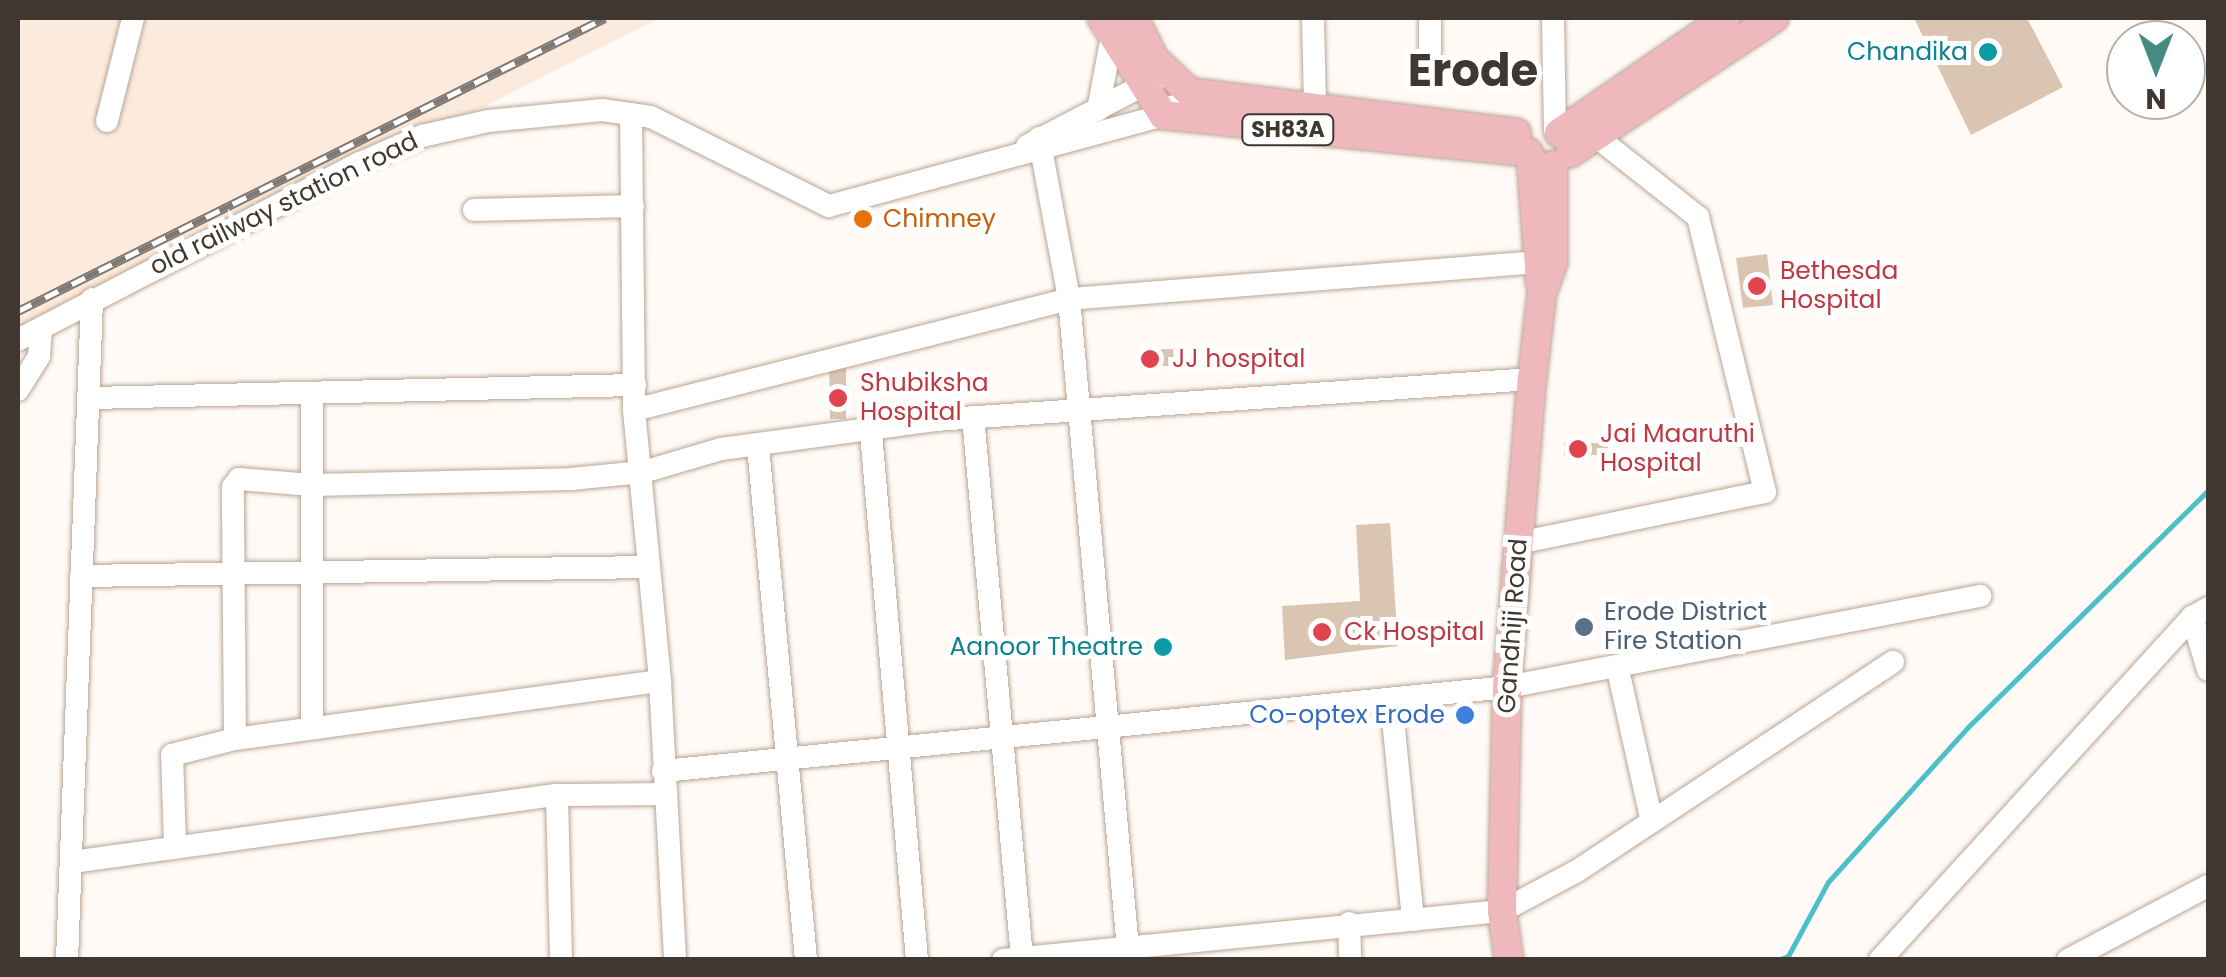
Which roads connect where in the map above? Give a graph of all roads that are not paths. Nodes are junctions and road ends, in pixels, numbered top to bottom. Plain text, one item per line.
1 (133, 18) edge
2 (1134, 18) edge
3 (1314, 18) edge
4 (1430, 18) edge
5 (1553, 18) edge
6 (1774, 18) edge
7 (1713, 21) edge
8 (1107, 27) edge
9 (1430, 52) dead end
10 (1165, 72) junction
11 (1143, 90) junction
12 (1189, 92) junction
13 (1315, 109) junction
14 (1098, 110) junction
15 (631, 114) junction
16 (1163, 116) junction
17 (107, 121) dead end
18 (1598, 138) junction
19 (1035, 145) junction
20 (1547, 147) junction
21 (633, 206) junction
22 (474, 210) dead end
23 (1536, 262) junction
24 (1542, 294) junction
25 (92, 299) junction
26 (1069, 299) junction
27 (41, 329) junction
28 (18, 340) edge
29 (1532, 379) junction
30 (635, 385) junction
31 (18, 390) edge
32 (312, 397) junction
33 (91, 398) junction
34 (634, 410) junction
35 (1081, 414) junction
36 (973, 417) junction
37 (870, 433) junction
38 (758, 446) junction
39 (642, 472) junction
40 (312, 485) junction
41 (1518, 544) junction
42 (648, 567) junction
43 (314, 575) junction
44 (81, 576) junction
45 (237, 576) junction
46 (1980, 596) dead end
47 (2200, 612) edge
48 (1893, 662) dead end
49 (1618, 670) junction
50 (2208, 670) edge
51 (660, 681) junction
52 (1507, 687) junction
53 (1392, 699) junction
54 (1108, 727) junction
55 (312, 728) junction
56 (1002, 733) junction
57 (234, 739) junction
58 (899, 748) junction
59 (785, 759) junction
60 (664, 782) junction
61 (557, 795) junction
62 (1651, 818) junction
63 (175, 844) junction
64 (72, 862) junction
65 (2208, 886) edge
66 (1413, 920) junction
67 (1503, 920) junction
68 (1350, 923) junction
69 (1129, 954) edge
70 (1013, 958) edge
71 (66, 960) edge
72 (561, 960) edge
73 (676, 960) edge
74 (806, 960) edge
75 (917, 960) edge
76 (1350, 960) edge
77 (1508, 960) edge
78 (1880, 960) edge
79 (2068, 960) edge

1 - 17 street
2 - 10 main road
3 - 13 street
4 - 9 street
5 - 20 street
6 - 18 main road
7 - 20 main road
8 - 11 main road
8 - 14 street
10 - 11 street
10 - 12 main road
11 - 14 street
11 - 16 main road
12 - 13 main road, SH83A
12 - 16 street
13 - 20 main road, SH83A
14 - 19 street
15 - 19 street, old railway station road
15 - 21 street
15 - 25 street, old railway station road
16 - 19 street
16 - 20 main road, SH83A
18 - 20 main road
18 - 41 street
19 - 26 street
20 - 23 main road, Gandhiji Road
20 - 24 main road, Gandhiji Road
21 - 22 street
21 - 30 street
23 - 24 main road, Gandhiji Road
23 - 26 street
24 - 29 main road, Gandhiji Road
25 - 27 street, old railway station road
25 - 33 street
26 - 34 street
26 - 35 street
27 - 28 street, old railway station road
27 - 31 street
29 - 35 street
29 - 41 main road, Gandhiji Road
30 - 32 street
30 - 34 street
32 - 33 street
32 - 40 street
33 - 44 street
34 - 39 street
35 - 36 street
35 - 54 street
36 - 37 street
36 - 56 street
37 - 38 street
37 - 58 street
38 - 39 street
38 - 59 street
39 - 40 street
39 - 42 street
40 - 43 street
40 - 45 street
41 - 52 main road, Gandhiji Road
42 - 43 street
42 - 51 street
43 - 45 street
43 - 55 street
44 - 45 street
44 - 64 street
45 - 57 street
46 - 49 street
47 - 50 street
47 - 78 street
48 - 62 street
49 - 52 street
49 - 62 street
51 - 55 street
51 - 60 street
52 - 53 street
52 - 67 main road, Gandhiji Road
53 - 54 street
53 - 66 street
54 - 56 street
54 - 69 street
55 - 57 street
56 - 58 street
56 - 70 street
57 - 63 street
58 - 59 street
58 - 75 street
59 - 60 street
59 - 74 street
60 - 61 street
60 - 73 street
61 - 63 street
61 - 72 street
62 - 67 street
63 - 64 street
64 - 71 street
65 - 79 street
66 - 67 street
66 - 68 street
67 - 77 main road, Gandhiji Road
68 - 69 street
68 - 76 street
69 - 70 street

